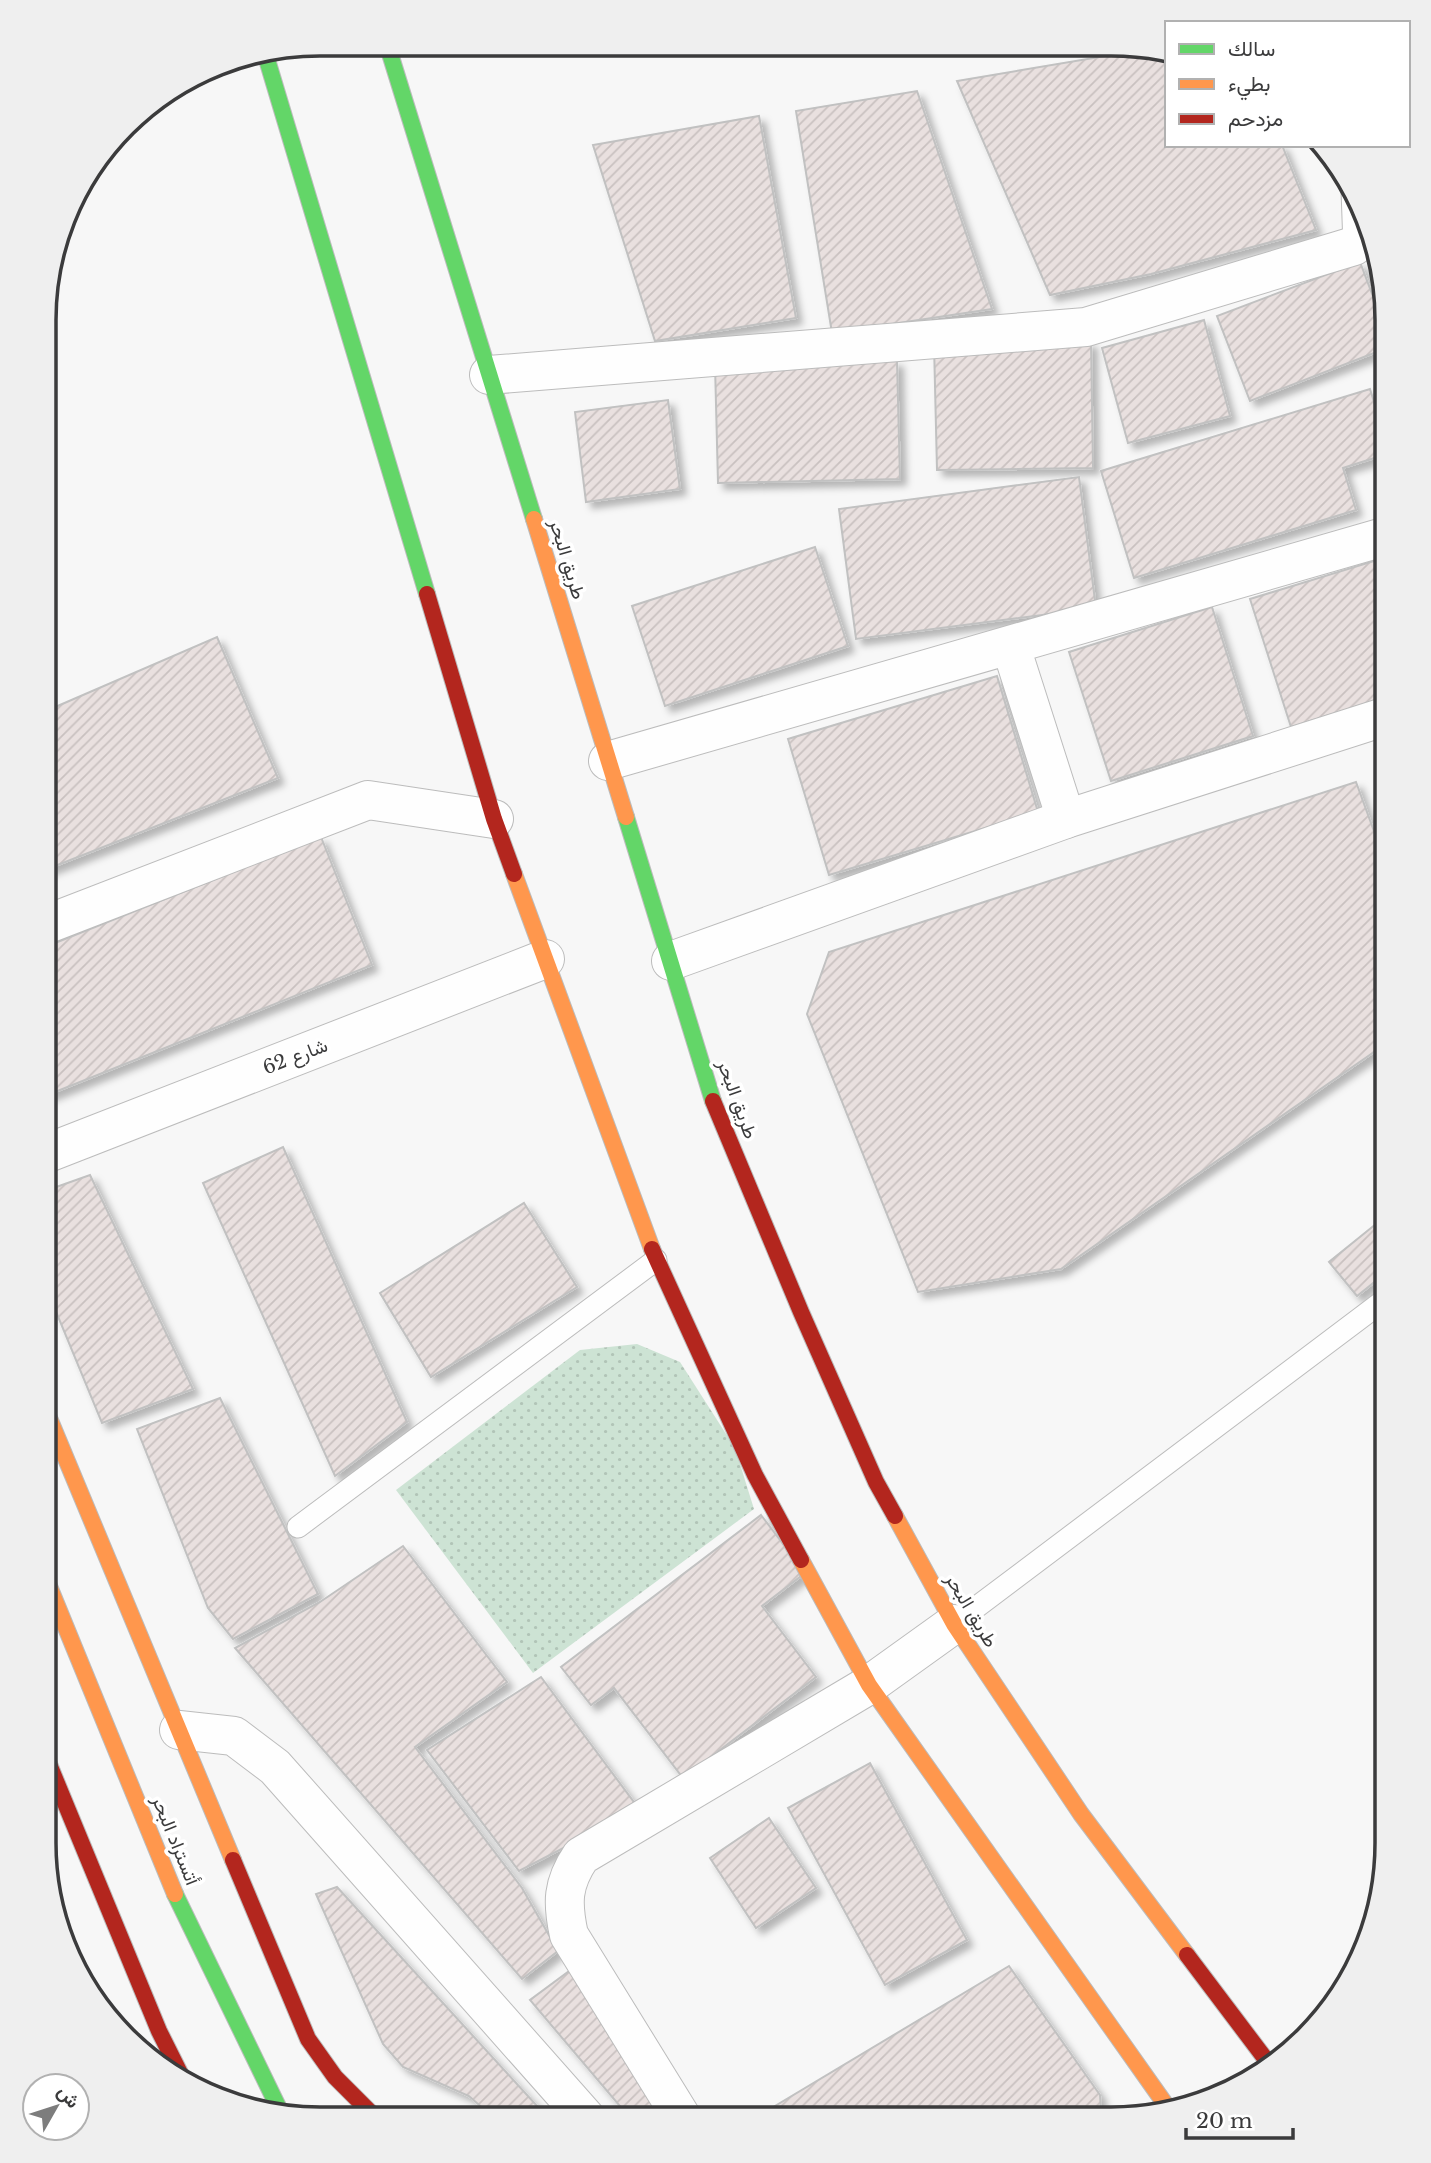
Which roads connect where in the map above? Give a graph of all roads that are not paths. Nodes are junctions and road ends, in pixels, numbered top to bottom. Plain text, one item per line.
1 (391, 56) edge
2 (267, 61) edge
3 (1353, 214) edge
4 (1354, 246) joint
5 (489, 375) junction
6 (1375, 540) edge
7 (1011, 647) junction
8 (1375, 720) edge
9 (608, 761) junction
10 (494, 819) junction
11 (1066, 819) junction
12 (56, 921) edge
13 (545, 959) junction
14 (671, 961) junction
15 (56, 1150) edge
16 (656, 1260) junction
17 (1375, 1307) edge
18 (56, 1435) edge
19 (298, 1527) dead end
20 (56, 1603) edge
21 (954, 1624) junction
22 (869, 1685) junction
23 (179, 1730) junction
24 (56, 1781) edge
25 (1265, 2058) edge
26 (176, 2065) edge
27 (1164, 2102) edge
28 (276, 2103) edge
29 (365, 2107) edge
30 (576, 2107) edge
31 (674, 2107) edge

1 - 5 main road, طريق البحر
2 - 10 main road
3 - 4 lane
4 - 5 street
5 - 9 main road, طريق البحر
6 - 7 street
7 - 9 street
7 - 11 street
8 - 11 street
9 - 14 main road, طريق البحر
10 - 12 street
10 - 13 main road
11 - 14 street
13 - 15 street, شارع 62
13 - 16 main road
14 - 21 main road, طريق البحر
16 - 19 lane
16 - 22 main road
17 - 21 lane
18 - 23 main road
20 - 28 main road, أتستراد البحر
21 - 22 street
21 - 25 main road, طريق البحر
22 - 27 main road
22 - 31 street
23 - 29 main road
23 - 30 street
24 - 26 main road

